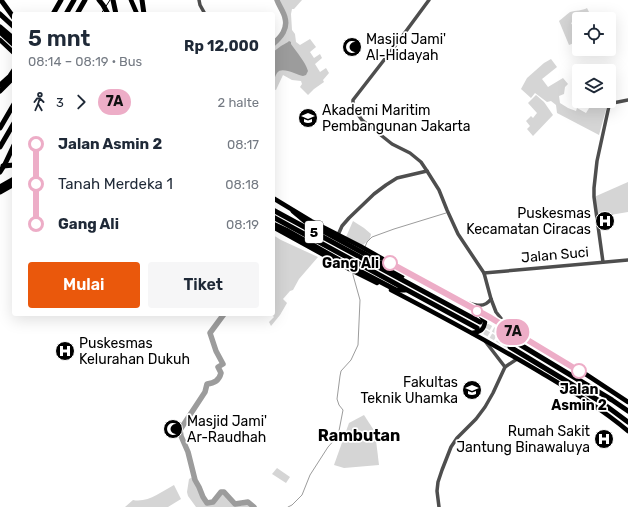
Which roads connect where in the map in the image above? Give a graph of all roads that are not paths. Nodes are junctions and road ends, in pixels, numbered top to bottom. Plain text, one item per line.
1 (1, 0) edge
2 (62, 0) edge
3 (74, 0) edge
4 (85, 0) edge
5 (113, 0) edge
6 (131, 0) edge
7 (142, 0) edge
8 (199, 0) edge
9 (429, 0) edge
10 (100, 1) edge
11 (54, 12) edge
12 (67, 12) edge
13 (78, 12) edge
14 (107, 12) edge
15 (113, 12) edge
16 (116, 12) edge
17 (136, 12) edge
18 (144, 12) edge
19 (203, 12) edge
20 (0, 14) edge
21 (12, 15) edge
22 (12, 25) edge
23 (0, 27) edge
24 (0, 32) edge
25 (12, 37) edge
26 (0, 40) edge
27 (12, 47) edge
28 (12, 47) edge
29 (12, 73) edge
30 (12, 79) edge
31 (0, 85) edge
32 (0, 91) edge
33 (628, 100) edge
34 (12, 107) edge
35 (12, 126) edge
36 (0, 128) edge
37 (0, 147) edge
38 (12, 149) edge
39 (12, 165) edge
40 (0, 166) edge
41 (427, 171) junction
42 (0, 172) edge
43 (12, 180) edge
44 (12, 185) edge
45 (0, 186) edge
46 (0, 192) edge
47 (275, 199) edge
48 (275, 211) edge
49 (293, 211) junction
50 (275, 218) edge
51 (275, 221) edge
52 (275, 225) edge
53 (275, 228) edge
54 (296, 230) junction
55 (338, 235) junction
56 (358, 250) junction
57 (365, 254) junction
58 (628, 260) edge
59 (603, 262) junction
60 (352, 266) junction
61 (358, 272) junction
62 (484, 273) junction
63 (407, 290) junction
64 (491, 299) junction
65 (457, 300) junction
66 (474, 309) junction
67 (480, 322) tunnel mouth
68 (477, 328) tunnel mouth
69 (510, 330) junction
70 (472, 333) junction
71 (485, 340) junction
72 (514, 341) tunnel mouth
73 (510, 347) tunnel mouth
74 (518, 359) junction
75 (505, 368) junction
76 (628, 402) edge
77 (627, 411) edge
78 (619, 415) junction
79 (628, 422) edge
80 (628, 425) edge
81 (628, 431) edge
82 (439, 507) edge

1 - 21 highway
2 - 11 highway
3 - 12 highway
4 - 13 highway
5 - 15 highway
5 - 16 highway
6 - 17 main road
7 - 18 highway
8 - 19 street
9 - 41 street
10 - 14 highway
20 - 22 highway
23 - 25 highway
24 - 27 highway
26 - 28 main road
29 - 31 highway
30 - 32 highway
33 - 59 street
34 - 36 highway
35 - 37 highway
38 - 42 highway
39 - 40 highway
41 - 55 street
41 - 62 street
43 - 45 highway
44 - 46 highway
47 - 49 main road
48 - 56 highway, 5
49 - 55 main road
49 - 56 highway
50 - 54 highway, 5
51 - 54 highway
52 - 60 highway
53 - 60 main road
54 - 60 highway, 5
55 - 56 main road
56 - 57 highway
57 - 65 main road
57 - 67 highway
58 - 59 street, Jalan Suci
59 - 62 street, Jalan Suci
60 - 61 highway
60 - 63 highway, 5
61 - 63 highway
61 - 70 main road
62 - 64 street
63 - 68 highway, 5
64 - 65 street
64 - 69 street
65 - 66 main road
66 - 69 main road
66 - 70 main road
69 - 76 main road
70 - 71 main road
71 - 74 main road
71 - 75 street
72 - 77 highway
73 - 78 highway
74 - 75 street
74 - 81 main road
75 - 82 street
78 - 79 highway
78 - 80 highway

